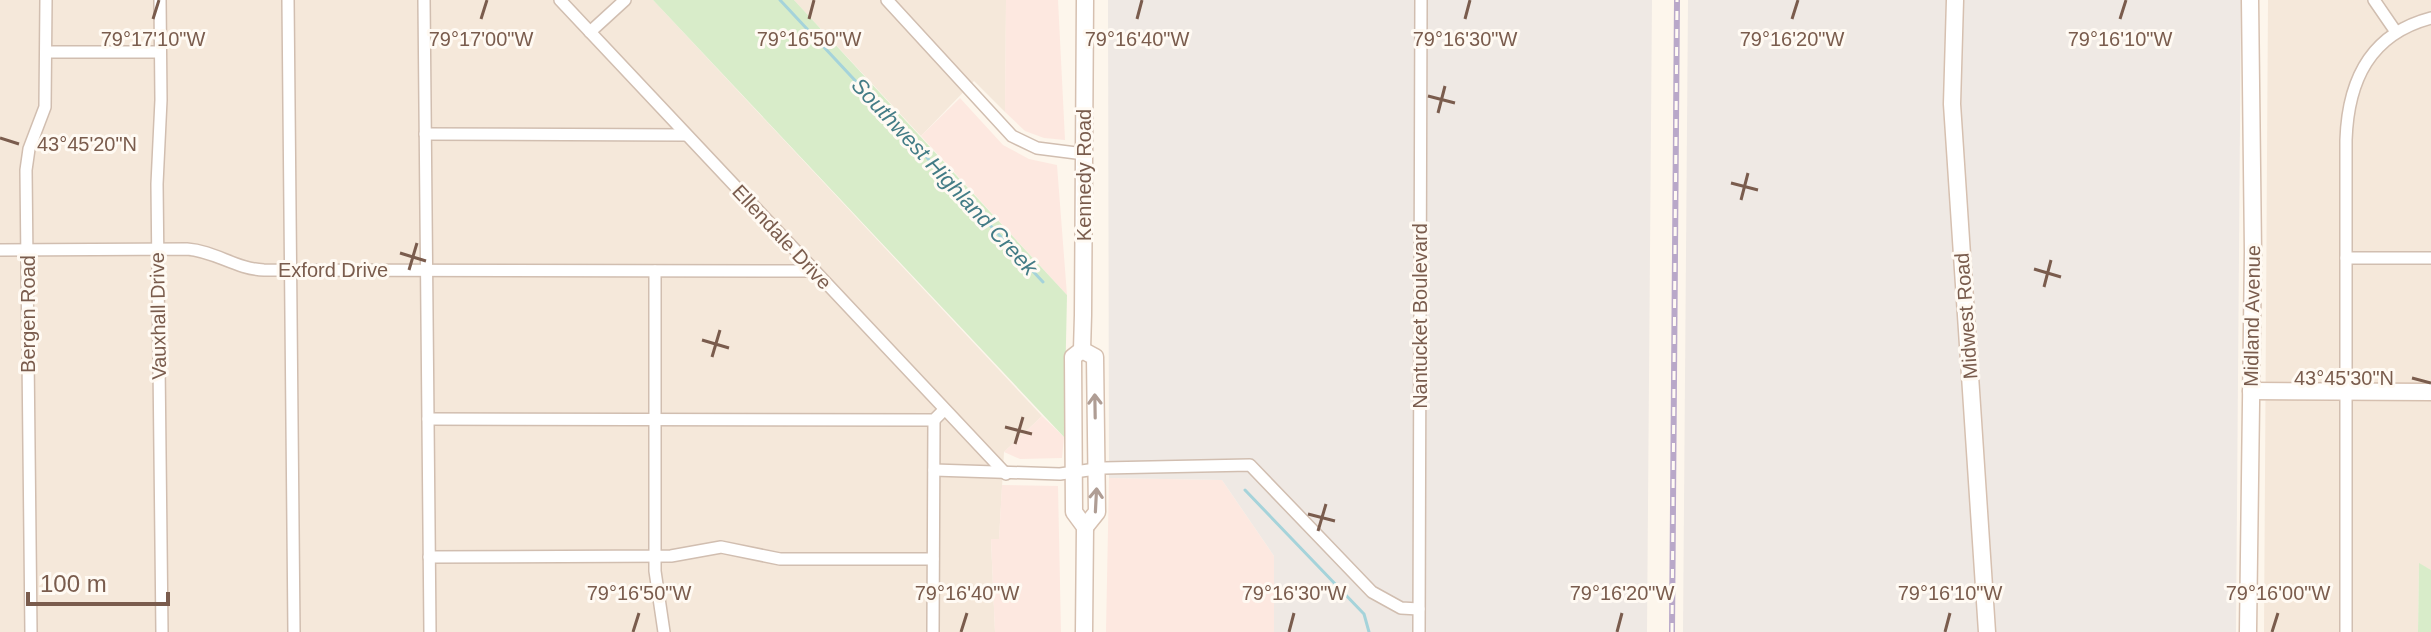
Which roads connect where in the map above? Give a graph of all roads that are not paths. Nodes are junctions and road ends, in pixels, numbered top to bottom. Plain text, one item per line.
1 (46, 0) edge
2 (160, 0) edge
3 (288, 0) edge
4 (424, 0) edge
5 (560, 0) edge
6 (625, 0) edge
7 (887, 0) edge
8 (1085, 0) edge
9 (1421, 0) edge
10 (1955, 0) edge
11 (2250, 0) edge
12 (2374, 0) edge
13 (2431, 18) edge
14 (590, 32) junction
15 (2396, 32) junction
16 (46, 52) junction
17 (160, 52) junction
18 (425, 134) junction
19 (685, 135) junction
20 (1084, 154) junction
21 (158, 248) junction
22 (0, 250) edge
23 (27, 250) junction
24 (2346, 258) junction
25 (2431, 258) edge
26 (291, 270) junction
27 (427, 270) junction
28 (655, 271) junction
29 (815, 271) junction
30 (1082, 350) junction
31 (2346, 390) junction
32 (2251, 391) junction
33 (2431, 392) edge
34 (944, 410) junction
35 (428, 419) junction
36 (656, 419) junction
37 (934, 420) junction
38 (1096, 469) junction
39 (934, 470) junction
40 (1074, 473) junction
41 (1006, 474) junction
42 (1085, 527) junction
43 (655, 556) junction
44 (429, 557) junction
45 (933, 559) junction
46 (1419, 609) junction
47 (31, 632) edge
48 (162, 632) edge
49 (294, 632) edge
50 (430, 632) edge
51 (664, 632) edge
52 (933, 632) edge
53 (1084, 632) edge
54 (1419, 632) edge
55 (1987, 632) edge
56 (2248, 632) edge
57 (2346, 632) edge

1 - 16 street, Bergen Road
2 - 17 street, Vauxhall Drive
3 - 26 street
4 - 18 street
5 - 14 street, Ellendale Drive
6 - 14 street
7 - 20 street
8 - 20 main road, Kennedy Road
9 - 46 street, Nantucket Boulevard
10 - 55 main road, Midwest Road
11 - 32 main road, Midland Avenue
12 - 15 street
13 - 15 street
14 - 19 street, Ellendale Drive
15 - 24 street
16 - 17 street
16 - 23 street, Bergen Road
17 - 21 street, Vauxhall Drive
18 - 19 street
18 - 27 street
19 - 29 street, Ellendale Drive
20 - 30 main road, Kennedy Road
21 - 23 street, Exford Drive
21 - 26 street, Exford Drive
21 - 48 street, Vauxhall Drive
22 - 23 street, Exford Drive
23 - 47 street, Bergen Road
24 - 25 street
24 - 31 street
26 - 27 street, Exford Drive
26 - 49 street
27 - 28 street, Exford Drive
27 - 35 street
28 - 29 street, Exford Drive
28 - 36 street
29 - 34 street, Ellendale Drive
38 -> 30 main road, Kennedy Road
30 - 40 main road, Kennedy Road
31 - 32 main road
31 - 33 main road
31 - 57 street
32 - 56 main road, Midland Avenue
34 - 37 street
34 - 41 street, Ellendale Drive
35 - 36 street
35 - 44 street
36 - 37 street
36 - 43 street
37 - 39 street
38 - 40 street
42 -> 38 main road, Kennedy Road
38 - 46 street
39 - 41 street
39 - 45 street
40 - 41 street
40 - 42 main road, Kennedy Road
42 - 53 main road, Kennedy Road
43 - 44 street
43 - 45 street
43 - 51 street
44 - 50 street
45 - 52 street
46 - 54 street, Nantucket Boulevard

